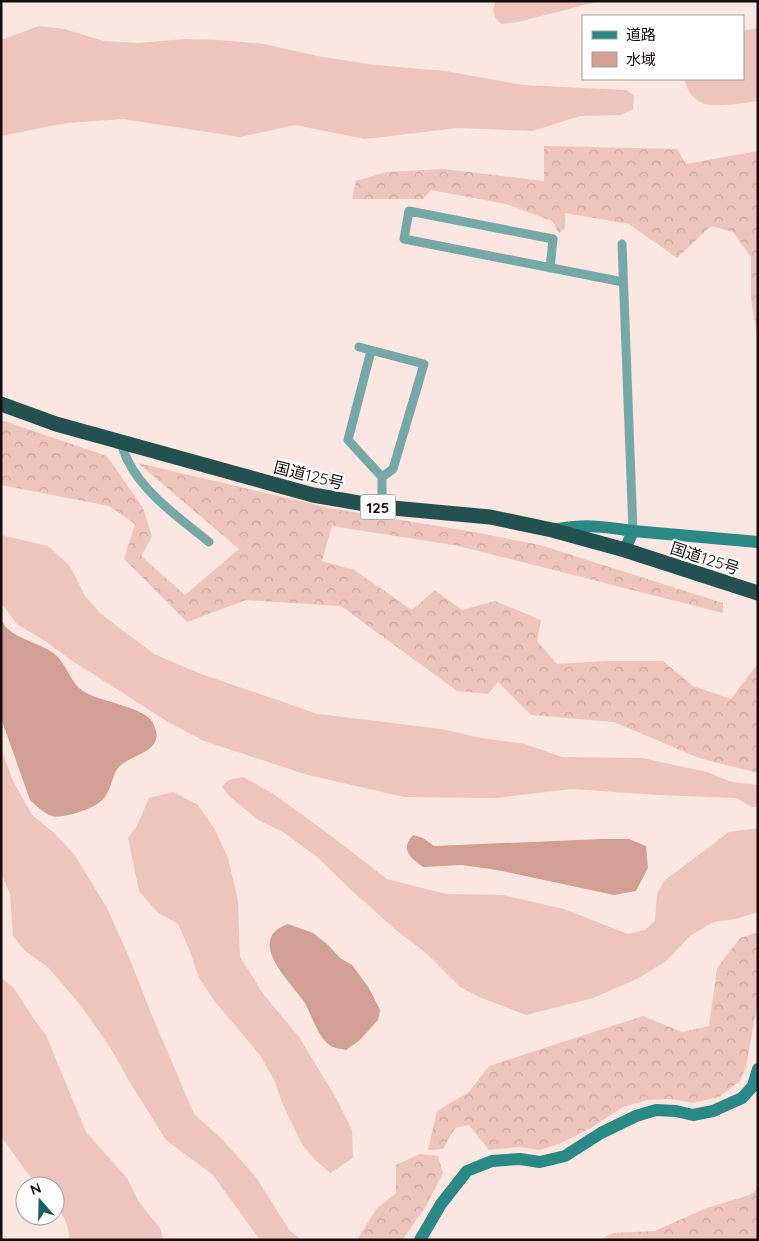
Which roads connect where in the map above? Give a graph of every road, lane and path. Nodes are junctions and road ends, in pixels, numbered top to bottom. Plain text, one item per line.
1 (622, 244) dead end
2 (550, 268) junction
3 (623, 282) junction
4 (359, 347) dead end
5 (372, 350) junction
6 (1, 404) edge
7 (121, 443) junction
8 (382, 477) junction
9 (382, 507) junction
10 (552, 530) junction
11 (633, 531) junction
12 (209, 542) dead end
13 (758, 542) edge
14 (625, 550) junction
15 (758, 593) edge
16 (758, 1069) edge
17 (420, 1240) edge

1 - 3 street
2 - 2 street
2 - 3 street
3 - 11 street
4 - 5 street
5 - 8 street
5 - 8 street
6 - 7 highway, 国道125号 / 125
7 - 9 highway, 国道125号 / 125
7 - 12 street
8 - 9 street
9 - 10 highway, 国道125号 / 125
10 - 11 street
10 - 14 highway, 国道125号 / 125
11 - 13 street
11 - 14 street
14 - 15 highway, 国道125号 / 125
16 - 17 street

